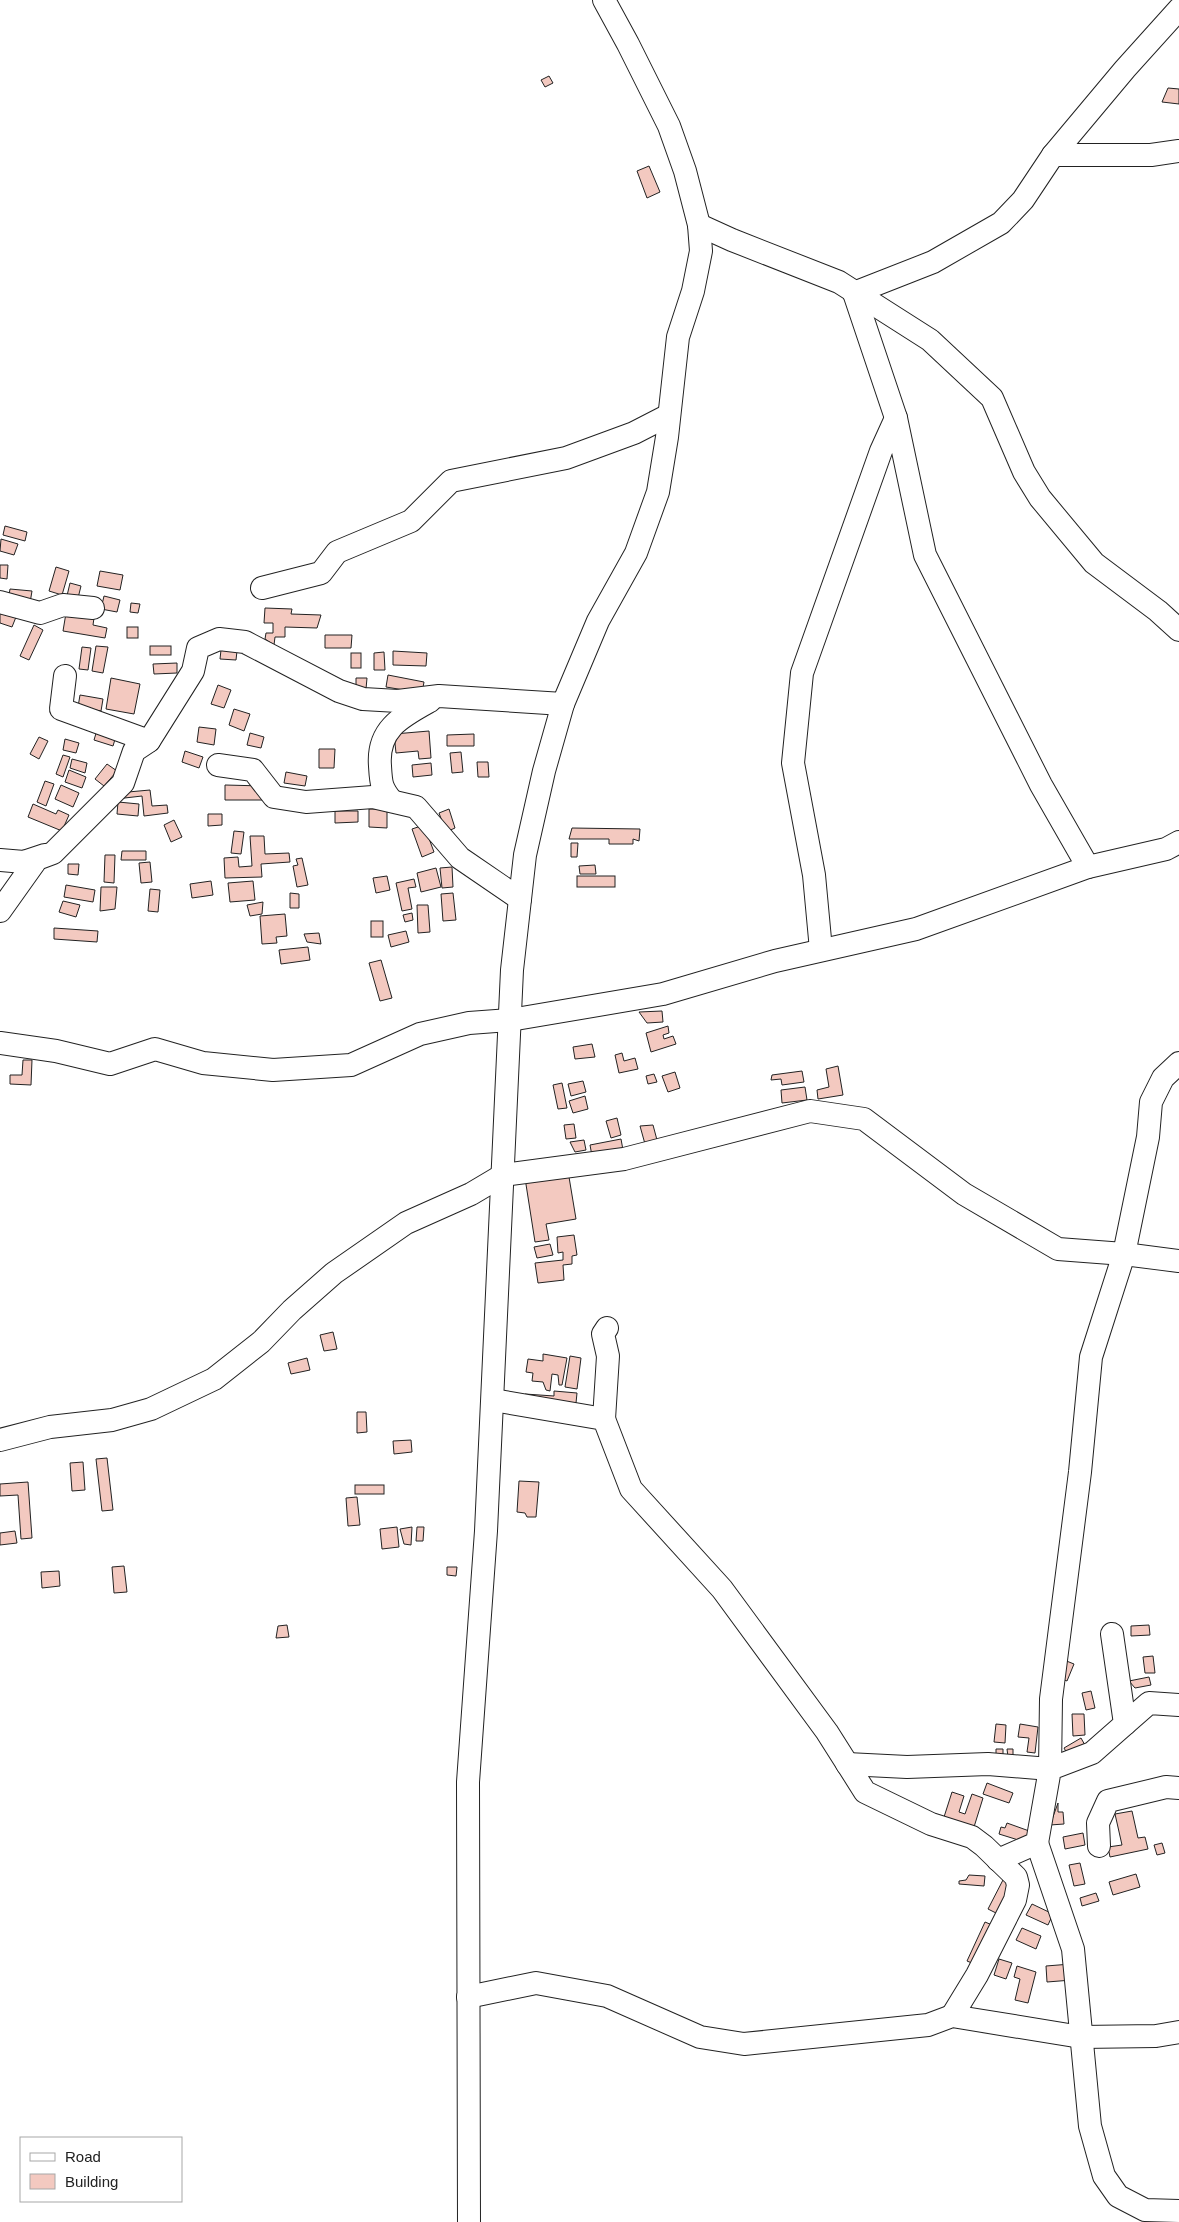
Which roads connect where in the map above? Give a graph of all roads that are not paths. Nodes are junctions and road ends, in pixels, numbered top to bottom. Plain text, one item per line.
1 (604, 0) edge
2 (1179, 9) edge
3 (1179, 151) edge
4 (1053, 155) junction
5 (699, 225) junction
6 (854, 293) junction
7 (669, 415) junction
8 (896, 418) junction
9 (262, 588) dead end
10 (0, 602) edge
11 (93, 608) dead end
12 (1179, 630) edge
13 (65, 676) dead end
14 (439, 696) junction
15 (363, 699) junction
16 (563, 704) junction
17 (389, 728) junction
18 (149, 741) junction
19 (218, 765) dead end
20 (392, 801) junction
21 (1179, 842) edge
22 (53, 852) junction
23 (0, 860) edge
24 (1088, 867) junction
25 (520, 899) junction
26 (0, 910) edge
27 (821, 950) junction
28 (510, 1020) junction
29 (0, 1043) edge
30 (1179, 1063) edge
31 (503, 1175) junction
32 (1124, 1254) junction
33 (1179, 1261) edge
34 (607, 1328) dead end
35 (493, 1400) junction
36 (604, 1419) junction
37 (0, 1440) edge
38 (1112, 1634) dead end
39 (1179, 1705) edge
40 (1125, 1724) junction
41 (847, 1764) junction
42 (1050, 1769) junction
43 (1179, 1788) edge
44 (1037, 1843) junction
45 (1099, 1846) dead end
46 (998, 1860) junction
47 (468, 1997) junction
48 (952, 2016) junction
49 (1179, 2032) edge
50 (1081, 2037) junction
51 (1118, 2196) junction
52 (1179, 2211) edge
53 (468, 2222) edge
54 (1130, 2222) edge

1 - 5 street
2 - 4 street
3 - 4 street
4 - 6 street
5 - 6 street
5 - 7 street
6 - 8 street
6 - 12 street
7 - 9 street
7 - 16 street
8 - 24 street
8 - 27 street
10 - 11 street
13 - 18 street
14 - 15 street
14 - 16 street
14 - 17 street
15 - 17 street
15 - 18 street
16 - 25 street
17 - 20 street
18 - 22 street
19 - 20 street
20 - 25 street
21 - 24 street
22 - 23 street
22 - 26 street
24 - 27 street
25 - 28 street
27 - 28 street
28 - 29 street
28 - 31 street
30 - 32 street
31 - 32 street
31 - 35 street
31 - 37 street
32 - 33 street
32 - 42 street
34 - 36 street
35 - 36 street
35 - 47 street
36 - 41 street
38 - 40 street
39 - 40 street
40 - 42 street
41 - 42 street
41 - 46 street
42 - 44 street
43 - 45 street
44 - 46 street
44 - 50 street
46 - 48 street
47 - 48 street
47 - 53 street
48 - 50 street
49 - 50 street
50 - 51 street
51 - 52 street
51 - 54 street

